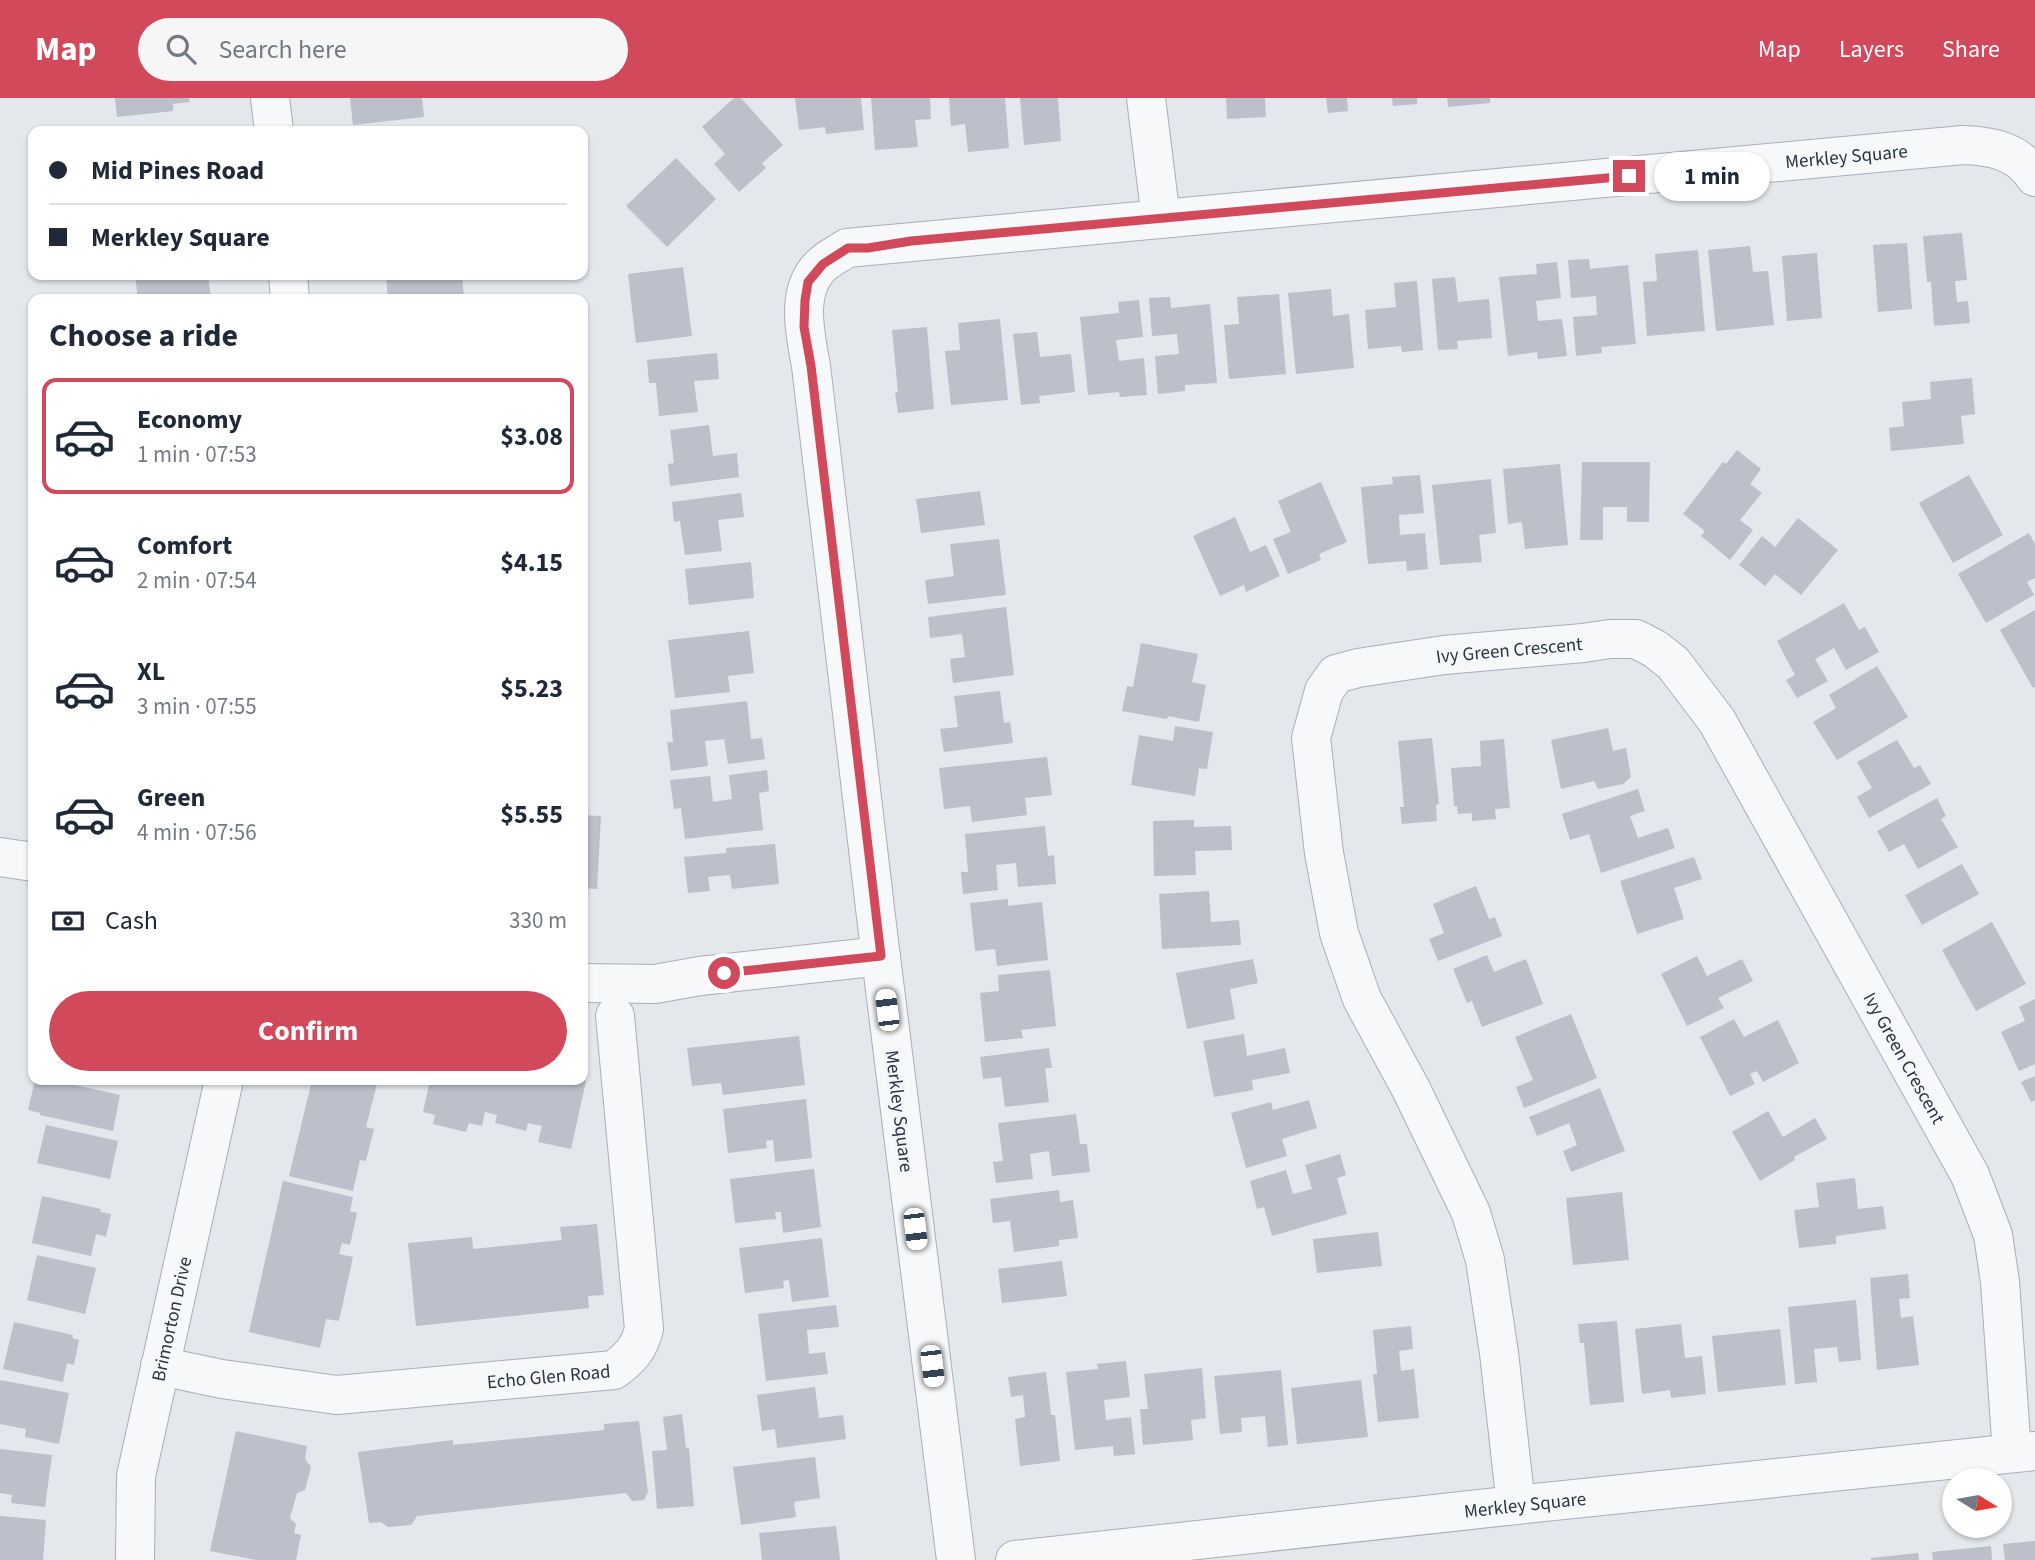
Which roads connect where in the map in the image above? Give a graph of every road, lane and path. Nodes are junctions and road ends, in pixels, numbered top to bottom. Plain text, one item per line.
1 (270, 98) edge
2 (1146, 98) edge
3 (273, 126) edge
4 (2035, 177) edge
5 (1161, 219) junction
6 (0, 857) edge
7 (28, 861) edge
8 (881, 956) junction
9 (588, 983) edge
10 (615, 1016) dead end
11 (223, 1085) edge
12 (160, 1366) junction
13 (2024, 1452) edge
14 (1516, 1505) junction
15 (135, 1560) edge
16 (956, 1560) edge
17 (1015, 1560) edge

1 - 3 street
2 - 5 street
4 - 5 street, Merkley Square
5 - 8 street, Merkley Square
6 - 7 street
8 - 9 street
8 - 16 street, Merkley Square
10 - 12 street, Echo Glen Road
11 - 12 street, Brimorton Drive
12 - 15 street, Brimorton Drive
13 - 14 street, Merkley Square
13 - 14 street, Ivy Green Crescent
14 - 17 street, Merkley Square

